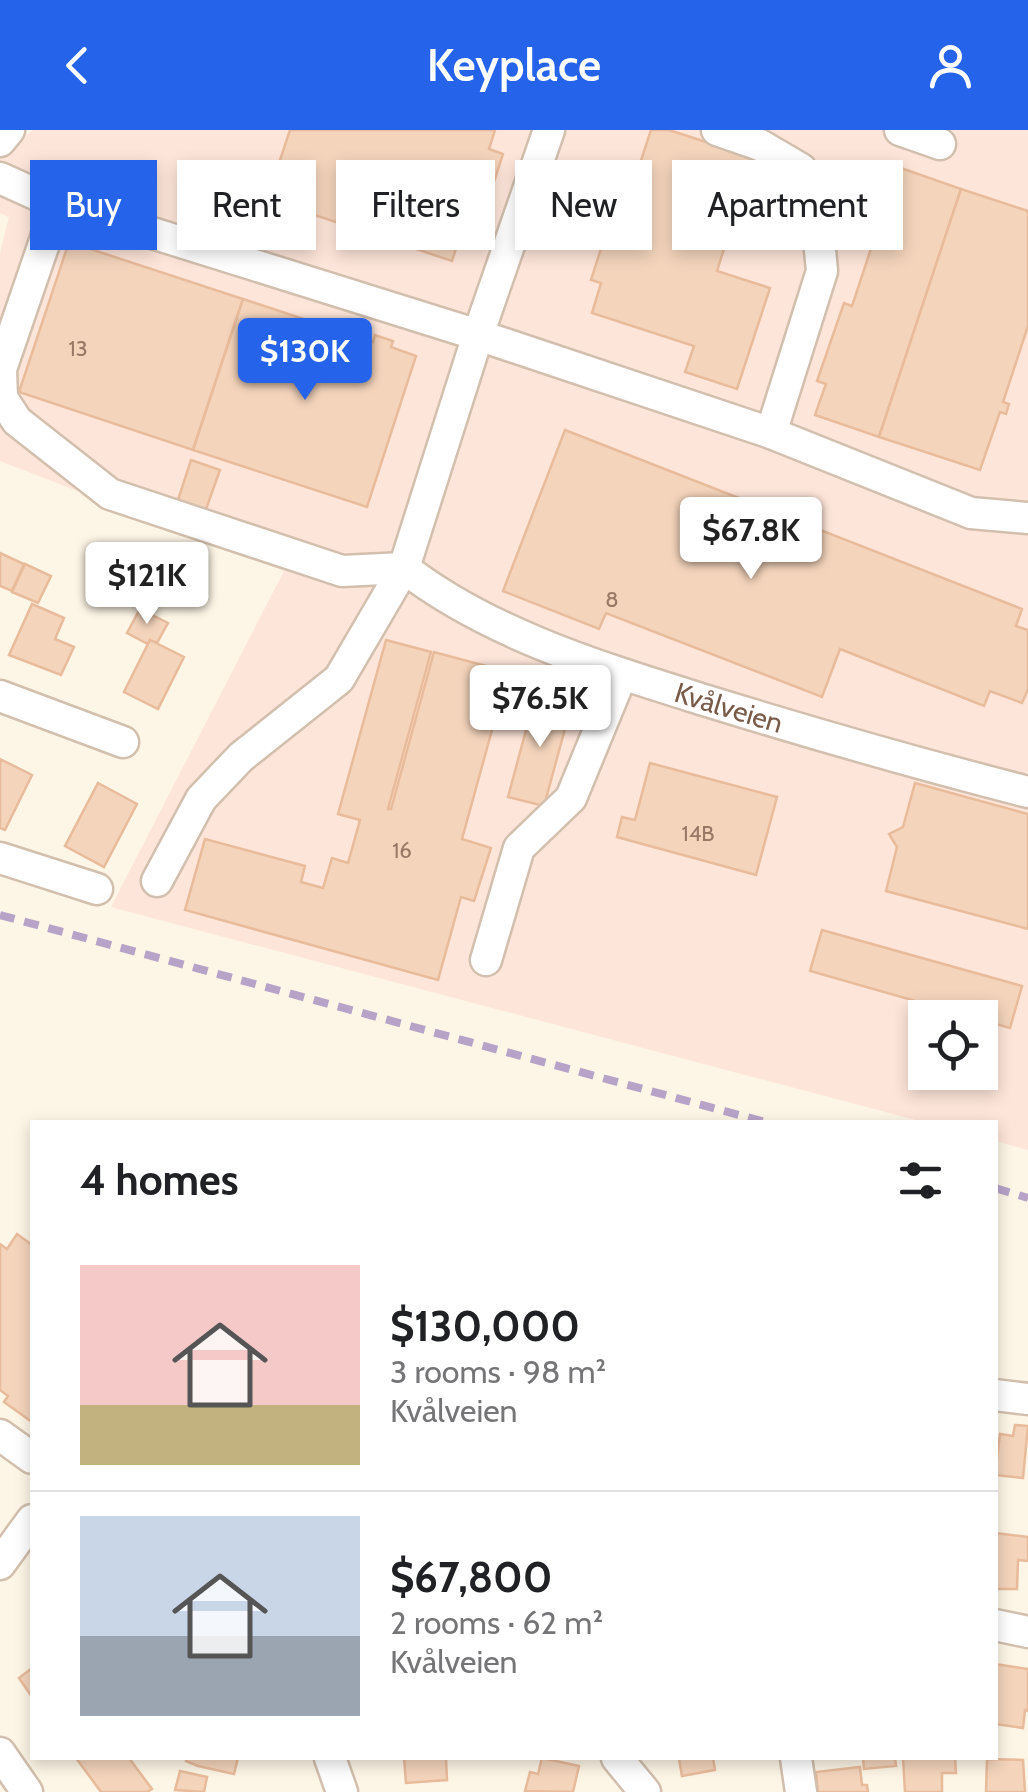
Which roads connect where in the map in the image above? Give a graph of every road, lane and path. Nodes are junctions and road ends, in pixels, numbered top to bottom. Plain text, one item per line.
1 (9, 130) edge
2 (549, 130) edge
3 (717, 130) edge
4 (900, 130) edge
5 (0, 142) edge
6 (940, 144) dead end
7 (0, 178) edge
8 (30, 192) edge
9 (157, 235) edge
10 (42, 250) edge
11 (478, 335) junction
12 (771, 433) junction
13 (1028, 518) edge
14 (404, 568) junction
15 (622, 674) junction
16 (0, 696) edge
17 (123, 742) dead end
18 (1028, 792) edge
19 (0, 858) edge
20 (157, 882) dead end
21 (98, 889) dead end
22 (486, 960) dead end
23 (998, 1395) edge
24 (1028, 1399) edge
25 (0, 1434) edge
26 (30, 1456) edge
27 (30, 1523) edge
28 (0, 1564) edge
29 (998, 1627) edge
30 (1028, 1632) edge
31 (0, 1753) edge
32 (331, 1760) edge
33 (620, 1760) edge
34 (796, 1760) edge
35 (27, 1792) edge
36 (342, 1792) edge
37 (645, 1792) edge
38 (801, 1792) edge

1 - 5 street
2 - 11 street
3 - 12 street
4 - 6 street
7 - 8 street
9 - 11 street
10 - 14 street
11 - 12 street
11 - 14 street
12 - 13 street
14 - 15 street, Kvålveien
14 - 20 street
15 - 18 street, Kvålveien
15 - 22 street
16 - 17 street
19 - 21 street
23 - 24 street
25 - 26 street
27 - 28 street
29 - 30 street
31 - 35 street
32 - 36 street
33 - 37 street
34 - 38 street

